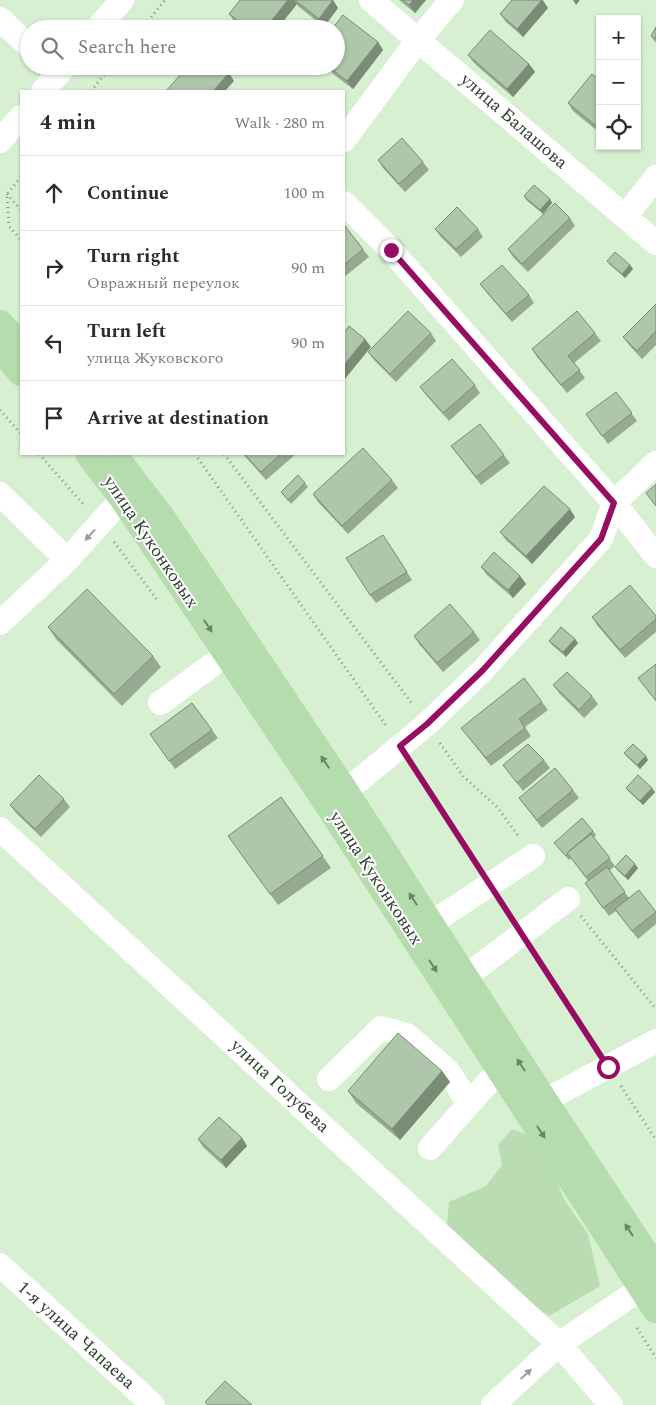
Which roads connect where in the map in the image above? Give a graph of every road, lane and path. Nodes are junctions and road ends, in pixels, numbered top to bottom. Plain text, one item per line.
1 (122, 0) edge
2 (165, 0) edge
3 (371, 0) edge
4 (452, 0) edge
5 (0, 19) edge
6 (105, 20) edge
7 (149, 20) edge
8 (20, 38) edge
9 (418, 40) junction
10 (54, 75) edge
11 (104, 75) edge
12 (44, 90) edge
13 (92, 90) edge
14 (20, 117) edge
15 (345, 139) edge
16 (0, 141) edge
17 (20, 177) edge
18 (656, 177) edge
19 (7, 194) junction
20 (345, 204) edge
21 (20, 209) edge
22 (625, 217) junction
23 (20, 239) edge
24 (656, 244) edge
25 (0, 324) edge
26 (20, 346) edge
27 (0, 347) edge
28 (20, 371) edge
29 (0, 410) edge
30 (20, 433) edge
31 (90, 455) edge
32 (113, 455) edge
33 (196, 455) edge
34 (225, 455) edge
35 (656, 463) edge
36 (0, 494) edge
37 (123, 498) junction
38 (614, 503) junction
39 (656, 556) edge
40 (66, 560) junction
41 (0, 623) edge
42 (227, 654) junction
43 (160, 703) dead end
44 (427, 724) junction
45 (400, 746) junction
46 (345, 792) junction
47 (0, 829) edge
48 (533, 856) dead end
49 (491, 884) junction
50 (568, 899) dead end
51 (430, 924) junction
52 (521, 935) junction
53 (465, 977) junction
54 (656, 1041) edge
55 (608, 1067) junction
56 (500, 1069) junction
57 (329, 1079) dead end
58 (544, 1101) junction
59 (468, 1104) junction
60 (656, 1140) edge
61 (430, 1148) dead end
62 (0, 1265) edge
63 (651, 1289) edge
64 (559, 1344) junction
65 (153, 1405) edge
66 (493, 1405) edge
67 (611, 1405) edge

1 - 6 street
2 - 7 path
3 - 9 street, улица Балашова
4 - 9 street
5 - 8 street
9 - 15 street
9 - 22 street, улица Балашова
10 - 12 street
11 - 13 path
14 - 16 street
17 - 19 path
18 - 22 street
19 - 21 path
19 - 23 path
20 - 38 street
22 - 24 street, улица Балашова
25 - 26 main road
27 - 28 main road
29 - 30 path
31 - 37 main road, улица Куконковых
46 -> 32 main road, улица Куконковых
33 - 45 path
34 - 44 path
35 - 38 street
36 - 40 street
37 -> 40 street
37 -> 42 main road, улица Куконковых
38 - 39 street
38 - 44 street
40 - 41 street
42 - 43 street
42 -> 56 main road, улица Куконковых
44 - 45 street
45 - 46 street
45 - 49 path
51 -> 46 main road, улица Куконковых
47 - 64 street, улица Голубева
48 - 49 street
49 - 51 street
50 - 52 street
51 - 53 main road, улица Куконковых
52 - 53 street
52 - 55 path
58 -> 53 main road, улица Куконковых
54 - 55 street
55 - 58 street
55 - 60 path
56 - 59 street
56 -> 63 main road, улица Куконковых
57 - 59 street
63 -> 58 main road, улица Куконковых
59 - 61 street
62 - 65 street, 1-я улица Чапаева
63 - 64 street
66 -> 64 street
64 - 67 street, улица Голубева

